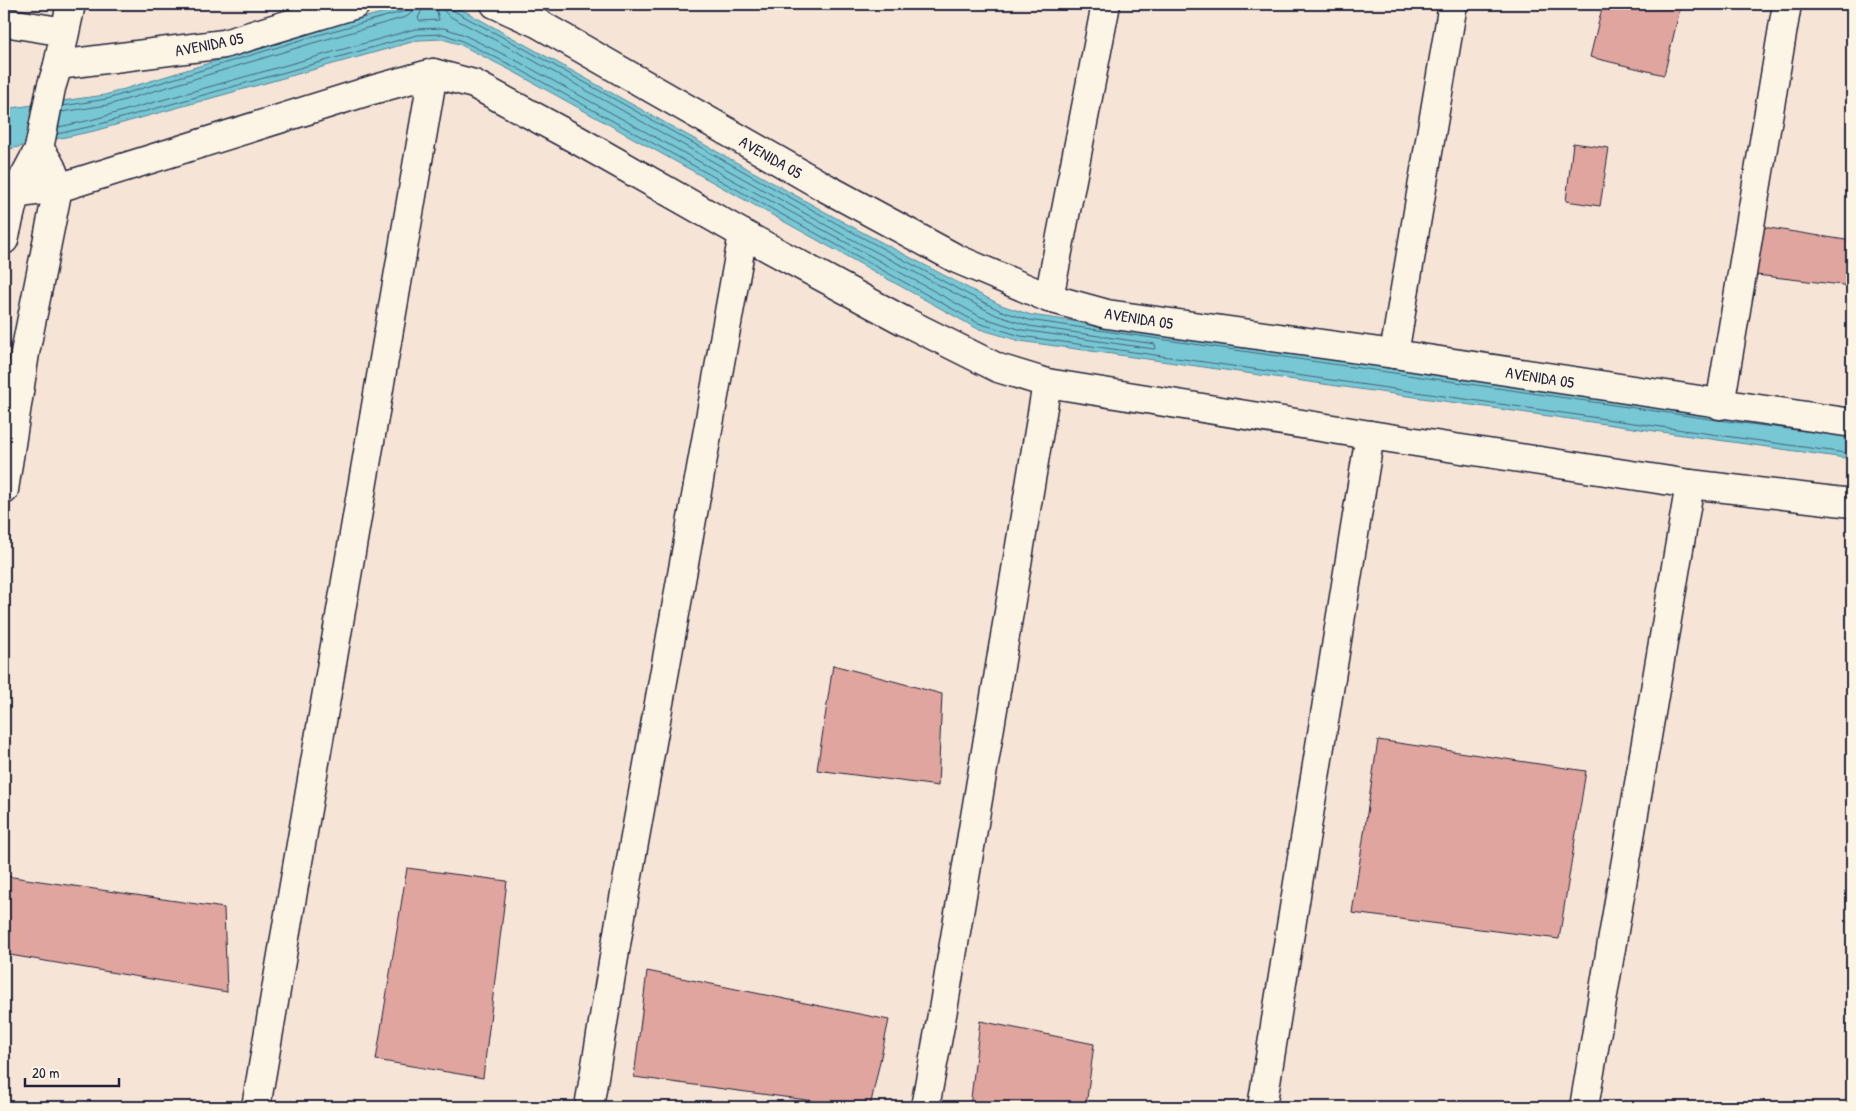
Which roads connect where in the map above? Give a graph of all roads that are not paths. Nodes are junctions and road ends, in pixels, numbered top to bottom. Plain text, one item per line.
1 (71, 4) edge
2 (356, 4) edge
3 (495, 4) edge
4 (1106, 4) edge
5 (1453, 4) edge
6 (1786, 4) edge
7 (4, 22) edge
8 (65, 32) junction
9 (433, 73) junction
10 (55, 77) junction
11 (39, 146) junction
12 (58, 188) junction
13 (10, 195) edge
14 (743, 234) junction
15 (4, 240) edge
16 (1049, 298) junction
17 (1394, 354) junction
18 (1047, 383) junction
19 (1720, 405) junction
20 (1852, 423) edge
21 (1370, 435) junction
22 (1690, 484) junction
23 (4, 490) edge
24 (1852, 503) edge
25 (256, 1107) edge
26 (589, 1107) edge
27 (925, 1107) edge
28 (1262, 1107) edge
29 (1584, 1107) edge

1 - 8 street
2 - 10 street, AVENIDA 05
3 - 16 street, AVENIDA 05
4 - 16 street
5 - 17 street
6 - 19 street
7 - 8 street
8 - 10 street
9 - 12 street
9 - 14 street
9 - 25 street
10 - 11 street
11 - 12 street
11 - 13 street
12 - 13 street
12 - 23 street
13 - 15 street
14 - 18 street
14 - 26 street
16 - 17 street, AVENIDA 05
17 - 19 street, AVENIDA 05
18 - 21 street
18 - 27 street
19 - 20 street, AVENIDA 05
21 - 22 street
21 - 28 street
22 - 24 street
22 - 29 street

